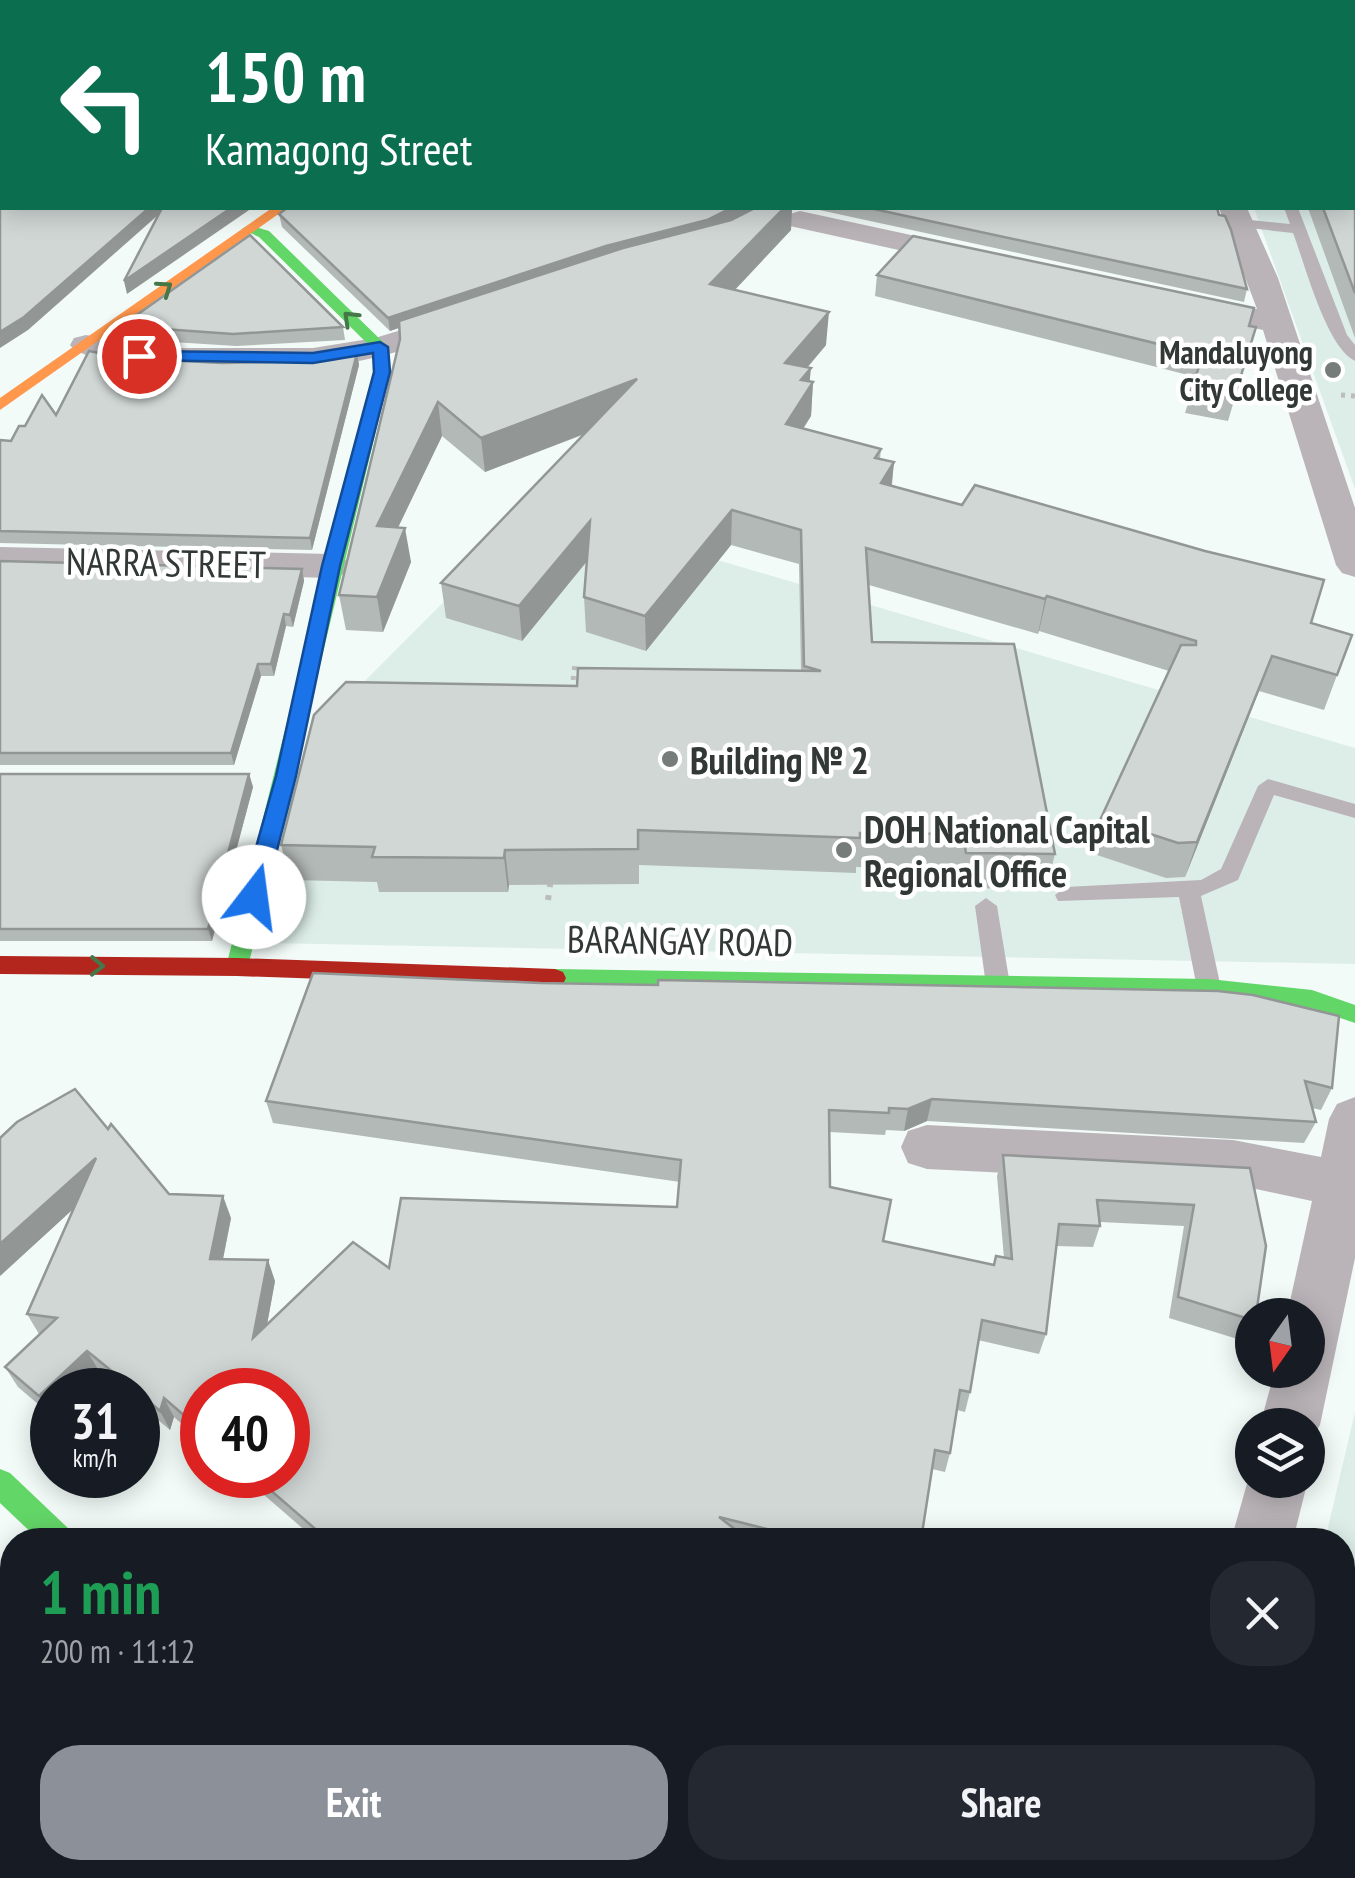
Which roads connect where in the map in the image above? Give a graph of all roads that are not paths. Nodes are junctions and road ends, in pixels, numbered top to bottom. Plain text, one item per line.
1 (1292, 210) edge
2 (265, 214) edge
3 (785, 215) edge
4 (1237, 215) edge
5 (1299, 229) junction
6 (991, 262) edge
7 (1163, 298) edge
8 (495, 311) edge
9 (1277, 323) junction
10 (86, 345) junction
11 (380, 347) junction
12 (1355, 356) edge
13 (0, 405) edge
14 (0, 558) edge
15 (1355, 565) edge
16 (331, 566) junction
17 (1355, 811) edge
18 (1188, 890) junction
19 (1066, 895) dead end
20 (986, 906) dead end
21 (0, 965) edge
22 (237, 968) junction
23 (998, 985) junction
24 (1210, 988) junction
25 (1355, 1014) edge
26 (1355, 1119) edge
27 (927, 1147) dead end
28 (1348, 1184) edge
29 (1321, 1298) edge
30 (0, 1483) edge
31 (1272, 1498) edge
32 (47, 1528) edge
33 (1265, 1528) edge

1 - 5 lane
10 -> 2 street
11 -> 2 street
3 - 6 street
4 - 5 lane
4 - 9 street
5 - 12 lane
7 - 9 street
8 - 11 street
9 - 15 street
10 - 11 street
10 - 13 street
11 - 16 street
14 - 16 street, NARRA STREET
16 - 22 street
17 - 18 lane
18 - 19 lane
18 - 24 lane
20 - 23 lane
21 -> 22 street, BARANGAY ROAD
22 - 23 street, BARANGAY ROAD
23 - 24 street, BARANGAY ROAD
24 - 25 street, BARANGAY ROAD
26 - 28 street
27 - 28 street
28 - 29 street
30 - 32 street
31 - 33 street

